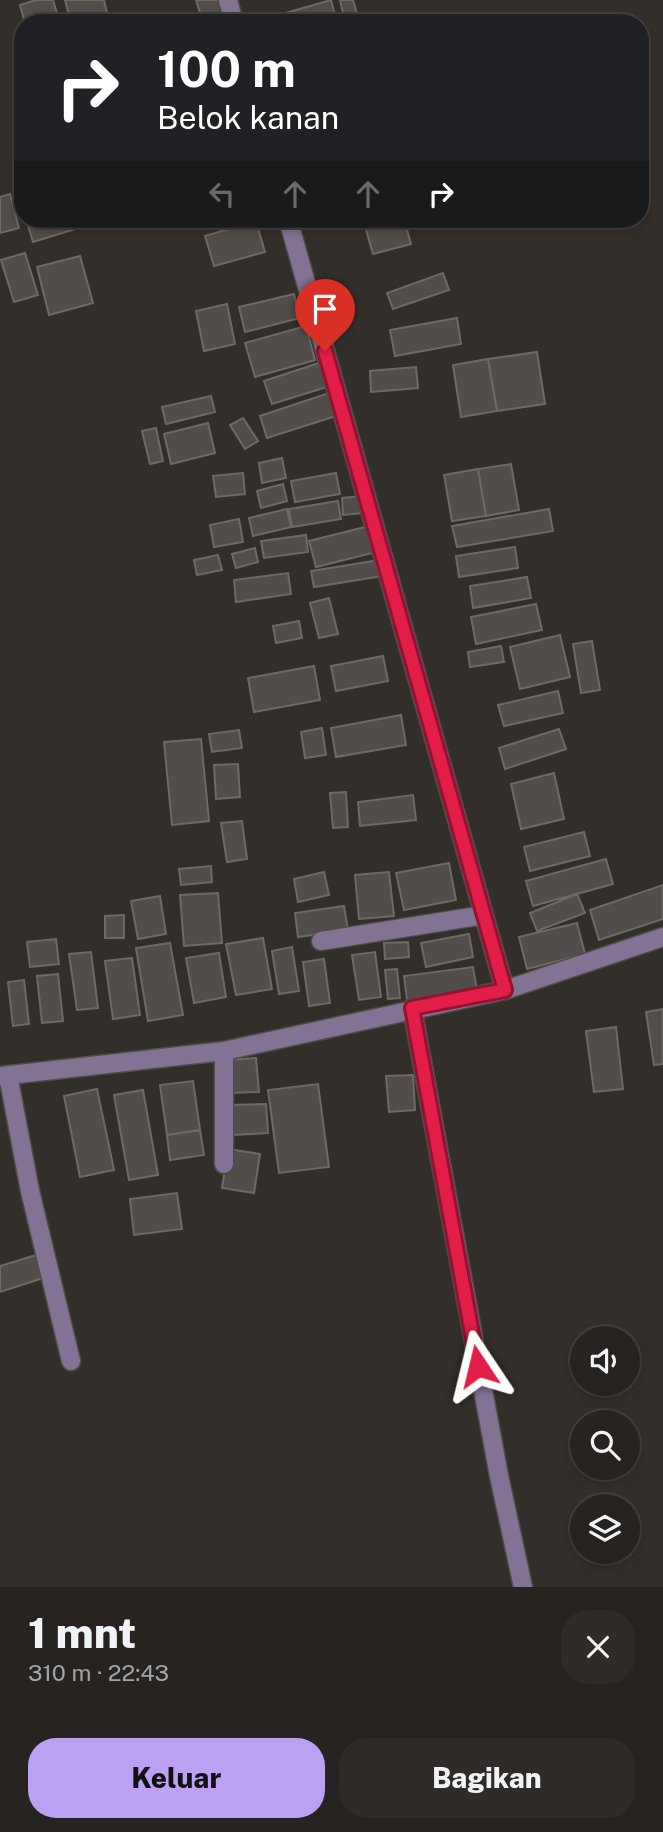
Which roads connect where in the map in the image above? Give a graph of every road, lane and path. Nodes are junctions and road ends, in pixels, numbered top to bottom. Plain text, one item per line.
1 (291, 228) edge
2 (484, 915) junction
3 (663, 937) edge
4 (321, 942) dead end
5 (505, 990) junction
6 (412, 1008) junction
7 (223, 1052) junction
8 (4, 1075) edge
9 (224, 1164) dead end
10 (71, 1361) dead end
11 (523, 1587) edge

1 - 2 street
2 - 4 street
2 - 5 street
3 - 5 street
5 - 6 street
6 - 7 street
6 - 11 street
7 - 8 street
7 - 9 street
8 - 10 street

